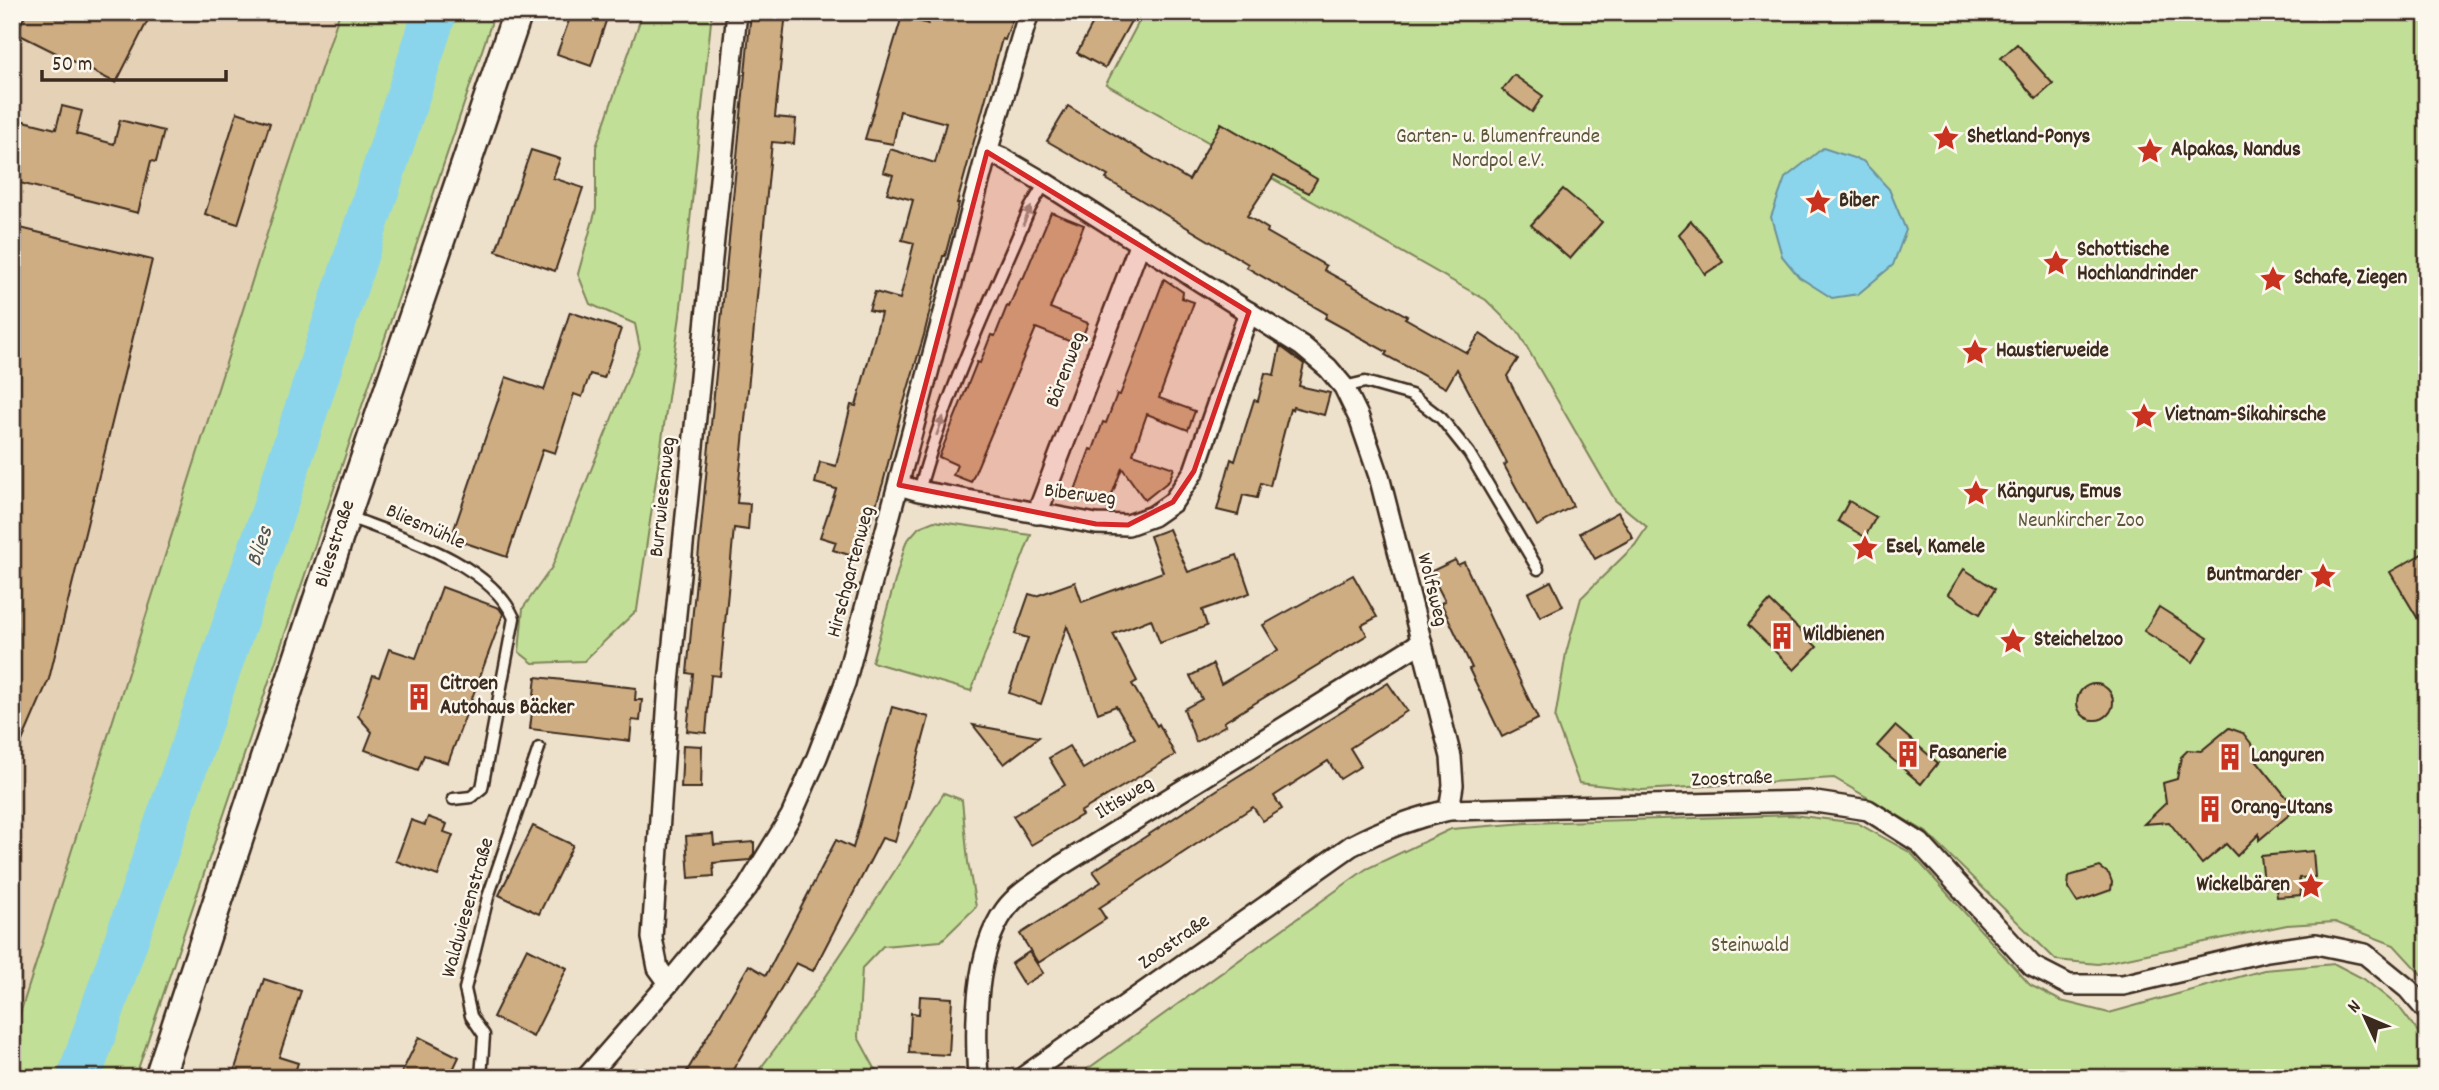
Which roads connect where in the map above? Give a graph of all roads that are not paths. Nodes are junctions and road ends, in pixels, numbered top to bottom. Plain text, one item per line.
1 (518, 12) edge
2 (737, 12) edge
3 (1029, 12) edge
4 (987, 152) junction
5 (1045, 183) junction
6 (1140, 243) junction
7 (1249, 312) junction
8 (1344, 387) junction
9 (899, 485) junction
10 (919, 491) junction
11 (1037, 514) junction
12 (346, 515) junction
13 (1538, 569) dead end
14 (1420, 643) junction
15 (539, 748) dead end
16 (453, 799) dead end
17 (1449, 810) junction
18 (668, 983) junction
19 (2427, 1011) edge
20 (159, 1078) edge
21 (481, 1078) edge
22 (586, 1078) edge
23 (978, 1078) edge
24 (1022, 1078) edge

1 - 12 main road, Bliesstraße
2 - 18 street, Burrwiesenweg
3 - 4 street, Hirschgartenweg
4 - 5 street, Wolfsweg
4 - 9 street, Hirschgartenweg
5 - 6 street, Wolfsweg
10 -> 5 lane
6 - 7 street, Wolfsweg
6 - 11 street, Bärenweg
7 - 8 street, Wolfsweg
7 - 11 street, Biberweg
8 - 13 lane
8 - 14 street, Wolfsweg
9 - 10 street, Biberweg
9 - 18 street, Hirschgartenweg
10 - 11 street, Biberweg
12 - 16 lane, Bliesmühle
12 - 20 main road, Bliesstraße
14 - 17 street, Wolfsweg
14 - 23 street, Iltisweg
15 - 21 lane, Waldwiesenstraße
17 - 19 street, Zoostraße
17 - 24 street, Zoostraße
18 - 22 street, Hirschgartenweg

